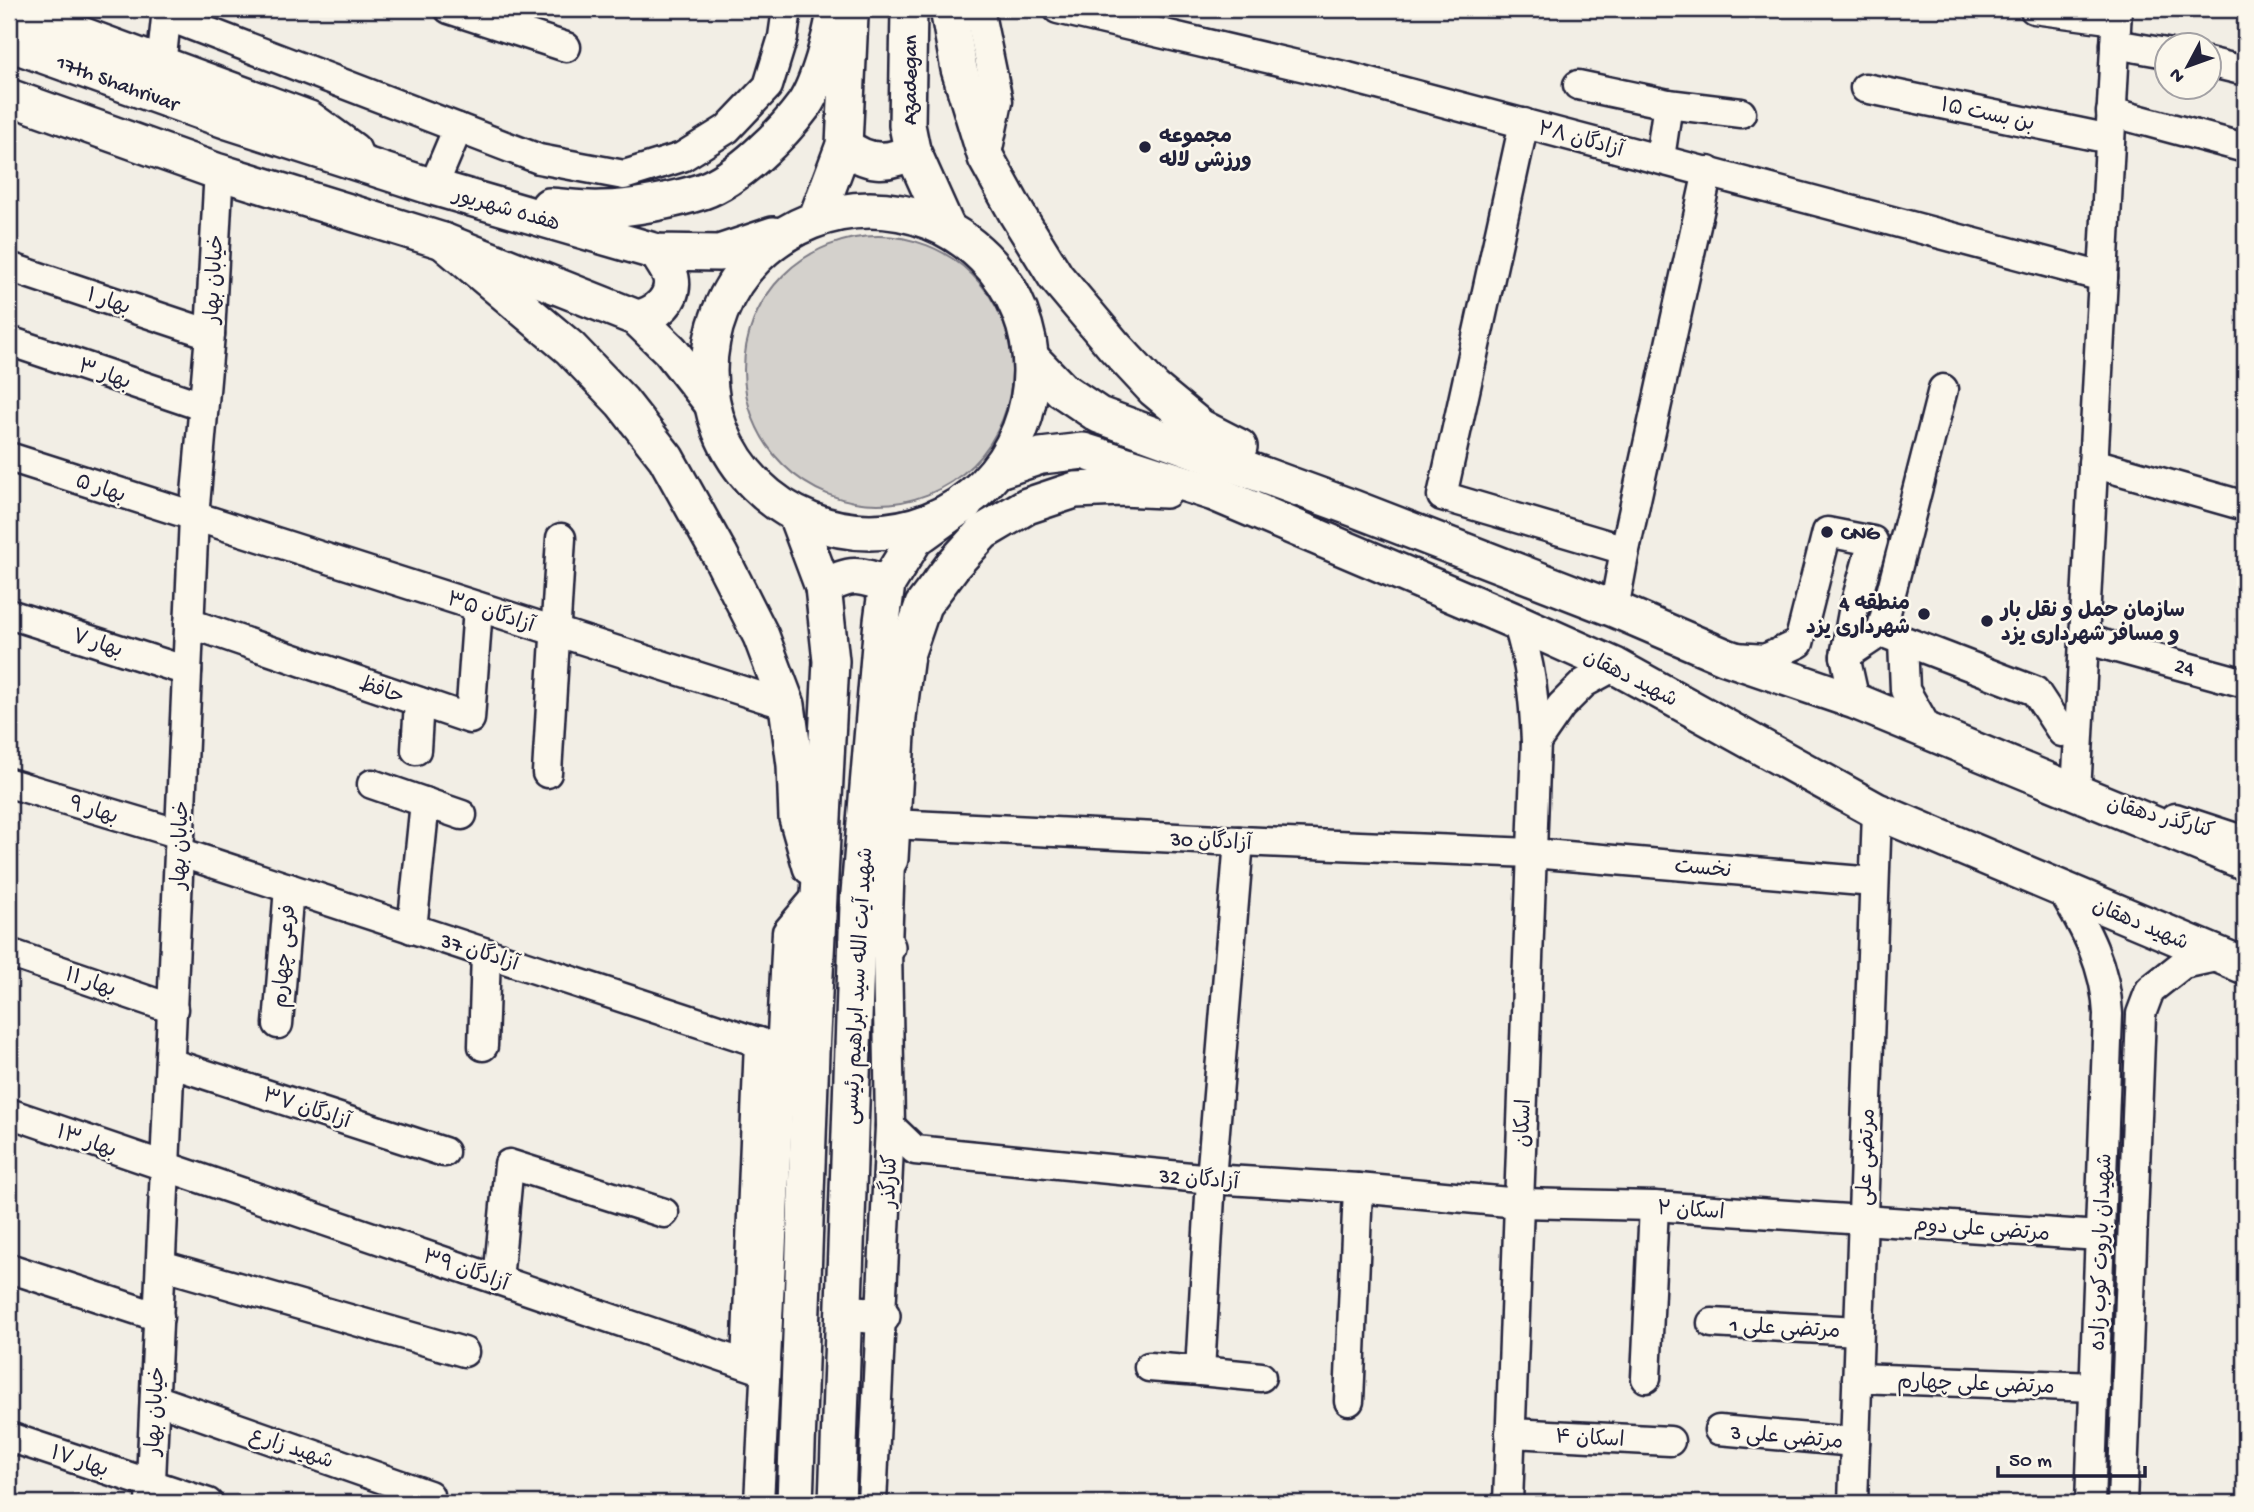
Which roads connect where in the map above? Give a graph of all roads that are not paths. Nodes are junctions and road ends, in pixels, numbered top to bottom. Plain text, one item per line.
1 (11, 9) edge
2 (449, 9) edge
3 (788, 9) edge
4 (836, 9) edge
5 (850, 9) edge
6 (909, 9) edge
7 (948, 9) edge
8 (979, 9) edge
9 (1058, 9) edge
10 (2034, 9) edge
11 (167, 12) edge
12 (2116, 24) edge
13 (9, 43) edge
14 (2152, 45) edge
15 (566, 47) dead end
16 (2222, 65) edge
17 (161, 66) junction
18 (2245, 71) edge
19 (1577, 85) dead end
20 (1865, 88) dead end
21 (9, 96) edge
22 (1668, 104) junction
23 (9, 110) edge
24 (2111, 111) junction
25 (1741, 113) dead end
26 (228, 121) joint
27 (1524, 123) junction
28 (458, 128) junction
29 (2110, 139) junction
30 (844, 145) junction
31 (2245, 148) edge
32 (912, 150) junction
33 (986, 158) junction
34 (1660, 158) junction
35 (378, 169) junction
36 (1708, 171) junction
37 (217, 179) junction
38 (433, 187) junction
39 (487, 202) junction
40 (803, 223) junction
41 (947, 228) junction
42 (443, 241) junction
43 (656, 252) junction
44 (9, 267) edge
45 (2103, 277) junction
46 (637, 318) junction
47 (210, 334) junction
48 (9, 341) edge
49 (1032, 359) junction
50 (1943, 389) dead end
51 (711, 402) junction
52 (202, 406) junction
53 (1099, 415) junction
54 (1083, 451) junction
55 (9, 457) edge
56 (2093, 463) junction
57 (999, 470) junction
58 (1214, 493) junction
59 (965, 503) junction
60 (2245, 506) edge
61 (1353, 508) junction
62 (796, 515) junction
63 (194, 517) junction
64 (561, 538) dead end
65 (1625, 550) junction
66 (887, 584) junction
67 (823, 587) junction
68 (478, 607) junction
69 (1614, 609) junction
70 (9, 614) edge
71 (1517, 622) junction
72 (189, 623) junction
73 (557, 632) junction
74 (1892, 636) junction
75 (2084, 639) junction
76 (1846, 656) junction
77 (1726, 657) junction
78 (1615, 666) junction
79 (187, 671) junction
80 (2245, 683) edge
81 (1855, 701) junction
82 (419, 702) junction
83 (787, 705) junction
84 (1928, 730) junction
85 (2062, 732) dead end
86 (1536, 742) junction
87 (416, 750) dead end
88 (547, 773) dead end
89 (9, 783) edge
90 (372, 784) dead end
91 (2076, 793) junction
92 (425, 802) junction
93 (1877, 811) junction
94 (462, 815) dead end
95 (891, 824) junction
96 (1239, 841) junction
97 (2245, 841) edge
98 (179, 843) junction
99 (1532, 852) junction
100 (890, 859) junction
101 (2245, 862) edge
102 (1874, 882) junction
103 (289, 888) junction
104 (2062, 890) junction
105 (819, 894) junction
106 (858, 905) junction
107 (412, 929) junction
108 (887, 947) junction
109 (9, 953) edge
110 (486, 953) junction
111 (2233, 961) edge
112 (2108, 1001) junction
113 (173, 1009) junction
114 (2141, 1014) junction
115 (278, 1024) dead end
116 (484, 1046) dead end
117 (770, 1046) junction
118 (170, 1063) junction
119 (9, 1113) edge
120 (890, 1126) junction
121 (444, 1152) dead end
122 (166, 1167) junction
123 (1211, 1180) junction
124 (1358, 1188) junction
125 (1519, 1203) junction
126 (1654, 1206) junction
127 (664, 1213) dead end
128 (1863, 1220) junction
129 (2100, 1236) junction
130 (162, 1265) junction
131 (9, 1269) edge
132 (498, 1280) junction
133 (844, 1313) junction
134 (882, 1316) junction
135 (159, 1317) junction
136 (1712, 1324) dead end
137 (1859, 1331) junction
138 (464, 1352) dead end
139 (756, 1367) junction
140 (1149, 1367) dead end
141 (1200, 1371) junction
142 (1261, 1377) dead end
143 (1646, 1378) dead end
144 (1857, 1378) junction
145 (2095, 1387) junction
146 (155, 1399) junction
147 (1349, 1401) dead end
148 (1719, 1430) dead end
149 (1510, 1433) junction
150 (9, 1437) edge
151 (1670, 1441) dead end
152 (1855, 1443) junction
153 (150, 1493) edge
154 (429, 1495) dead end
155 (208, 1503) edge
156 (759, 1503) edge
157 (794, 1503) edge
158 (837, 1503) edge
159 (872, 1503) edge
160 (1508, 1503) edge
161 (1853, 1503) edge
162 (2090, 1503) edge
163 (2122, 1503) edge

1 - 17 main road
2 - 15 street
3 - 28 street
4 - 39 main road
5 - 30 main road
6 - 32 main road, Azadegan
7 - 33 main road
8 - 33 street
9 - 27 street, ۲۸ آزادگان
10 - 12 street
11 - 17 street
11 - 28 street
12 - 14 street
12 - 24 street
13 - 26 main road, 17th Shahrivar
16 - 18 street
17 - 35 main road
19 - 22 street
20 - 29 street, بن بست ۱۵
21 - 37 main road
22 - 25 street
22 - 34 street
23 - 37 main road
24 - 29 street
24 - 31 street
26 - 35 main road, هفده شهریور
27 - 34 street, ۲۸ آزادگان
27 - 65 street
28 - 38 street
29 - 45 street
30 - 32 main road
30 - 40 main road
32 - 41 main road, Azadegan
33 - 61 main road
34 - 36 street, ۲۸ آزادگان
35 - 38 main road, هفده شهریور
36 - 45 street, ۲۸ آزادگان
36 - 65 street
37 - 42 main road
37 - 47 street, خیابان بهار
38 - 39 main road, هفده شهریور
39 - 43 main road, هفده شهریور
40 - 41 main road, هفده شهریور
40 - 43 main road, هفده شهریور
40 - 51 main road
41 - 49 main road
42 - 46 main road
42 - 83 main road
43 - 46 main road
44 - 47 street, بهار ۱
45 - 56 street
46 - 51 main road
47 - 52 street, خیابان بهار
48 - 52 street, بهار ۳
49 - 53 main road
49 - 57 main road
50 - 74 street
51 - 62 main road
52 - 63 street, خیابان بهار
53 - 54 main road
53 - 61 main road
54 - 57 main road, شهید دهقان
54 - 58 main road, شهید دهقان
55 - 63 street, بهار ۵
56 - 60 street
56 - 75 street
57 - 59 main road
58 - 71 main road, شهید دهقان
58 - 95 main road
59 - 62 main road
59 - 66 main road, شهید آیت الله سید ابراهیم رئیسی
61 - 69 main road
62 - 67 main road, شهید آیت الله سید ابراهیم رئیسی
63 - 68 street, آزادگان ۳۵
63 - 72 street, خیابان بهار
64 - 73 street
65 - 69 street
66 - 67 main road
66 - 106 main road, شهید آیت الله سید ابراهیم رئیسی
67 - 105 main road, شهید آیت الله سید ابراهیم رئیسی
68 - 73 street, آزادگان ۳۵
68 - 82 street, حافظ
69 - 77 main road
70 - 79 street, بهار ۷
71 - 78 main road, شهید دهقان
71 - 86 street, اسکان
72 - 79 street, خیابان بهار
72 - 82 street, حافظ
73 - 83 street, آزادگان ۳۵
73 - 88 street
74 - 76 street
74 - 84 street
74 - 85 street
75 - 80 street, 24
75 - 91 street
76 - 77 street
76 - 81 street
77 - 81 main road
78 - 86 street
78 - 93 main road, شهید دهقان
79 - 98 street, خیابان بهار
81 - 84 main road
82 - 87 street
83 - 105 main road
84 - 91 main road
86 - 99 street, اسکان
89 - 98 street, بهار ۹
90 - 92 street
91 - 97 street, کنارگذر دهقان
91 - 101 main road
92 - 94 street
92 - 107 street
93 - 102 street, مرتضی علی
93 - 104 main road, شهید دهقان
95 - 96 street, آزادگان 30
95 - 100 main road
96 - 99 street, آزادگان 30
96 - 123 street
98 - 103 street, آزادگان 37
98 - 113 street, خیابان بهار
99 - 102 street, نخست
99 - 125 street, اسکان
100 - 106 main road
100 - 108 street, کنارگذر
102 - 128 street, مرتضی علی
103 - 107 street, آزادگان 37
103 - 115 street, فرعی چهارم
104 - 111 main road, شهید دهقان
104 - 112 street, شهیدان باروت کوب زاده
105 - 117 street
105 - 157 main road, شهید آیت الله سید ابراهیم رئیسی
106 - 108 main road
106 - 133 main road, شهید آیت الله سید ابراهیم رئیسی
107 - 110 street, آزادگان 37
108 - 120 street, کنارگذر
109 - 113 street, بهار ۱۱
110 - 116 street
110 - 117 street, آزادگان 37
111 - 114 street
112 - 114 street
112 - 129 street, شهیدان باروت کوب زاده
113 - 118 street, خیابان بهار
114 - 163 street, شهیدان باروت کوب زاده
117 - 139 street
118 - 121 street, آزادگان ۳۷
118 - 122 street, خیابان بهار
119 - 122 street, بهار ۱۳
120 - 123 street, آزادگان 32
120 - 134 street, کنارگذر
122 - 130 street, خیابان بهار
122 - 132 street, آزادگان ۳۹
123 - 124 street, آزادگان 32
123 - 141 street
124 - 125 street, آزادگان 32
124 - 147 street
125 - 126 street, اسکان ۲
125 - 149 street, اسکان
126 - 128 street, اسکان ۲
126 - 143 street
127 - 132 street
128 - 129 street, مرتضی علی دوم
128 - 137 street, مرتضی علی
129 - 145 street, شهیدان باروت کوب زاده
130 - 135 street, خیابان بهار
130 - 138 street
131 - 135 street
132 - 139 street, آزادگان ۳۹
133 - 134 main road
133 - 158 main road, شهید آیت الله سید ابراهیم رئیسی
134 - 159 street, کنارگذر
135 - 146 street, خیابان بهار
136 - 137 street, مرتضی علی 1
137 - 144 street, مرتضی علی
139 - 156 street
140 - 141 street
141 - 142 street
144 - 145 street, مرتضی علی چهارم
144 - 152 street, مرتضی علی
145 - 162 street, شهیدان باروت کوب زاده
146 - 153 street, خیابان بهار
146 - 154 street, شهید زارع
148 - 152 street, مرتضی علی 3
149 - 151 street, اسکان ۴
149 - 160 street, اسکان
150 - 153 street, بهار ۱۷
152 - 161 street, مرتضی علی
153 - 155 street, بهار ۱۷

